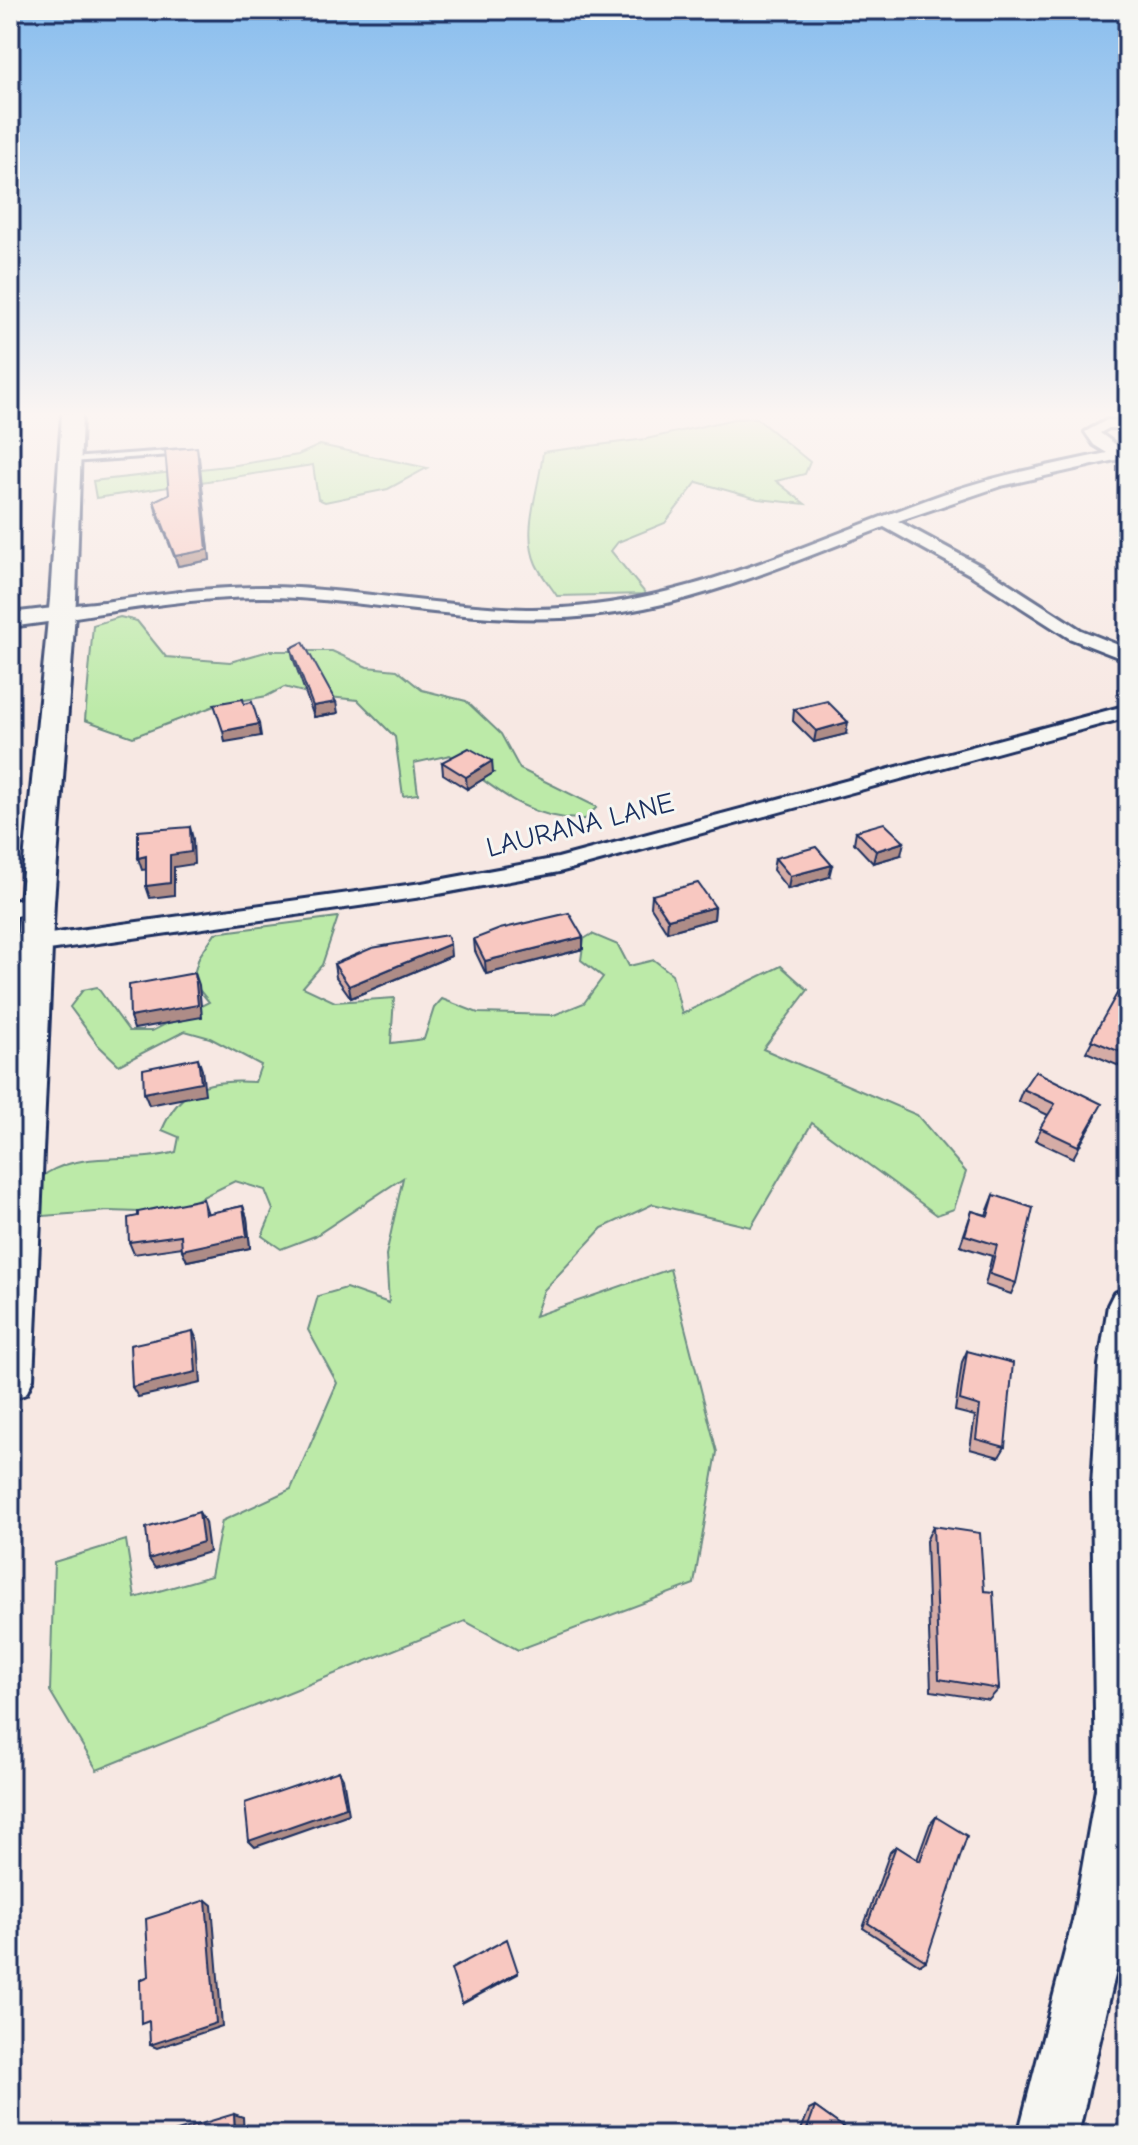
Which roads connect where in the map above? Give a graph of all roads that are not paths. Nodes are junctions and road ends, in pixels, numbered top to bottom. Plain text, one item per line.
1 (68, 514) edge
2 (905, 514) edge
3 (885, 521) junction
4 (62, 614) junction
5 (10, 620) edge
6 (1128, 656) edge
7 (1128, 711) edge
8 (24, 906) edge
9 (35, 944) junction
10 (1128, 1305) edge
11 (10, 1379) edge
12 (1128, 1858) edge
13 (1095, 1949) junction
14 (1048, 2135) edge

1 - 4 main road
2 - 3 street
3 - 4 street
3 - 6 street
4 - 5 street
4 - 8 main road
7 - 9 street, LAURANA LANE
8 - 9 main road
9 - 11 main road
10 - 13 street
12 - 13 street
13 - 14 street

